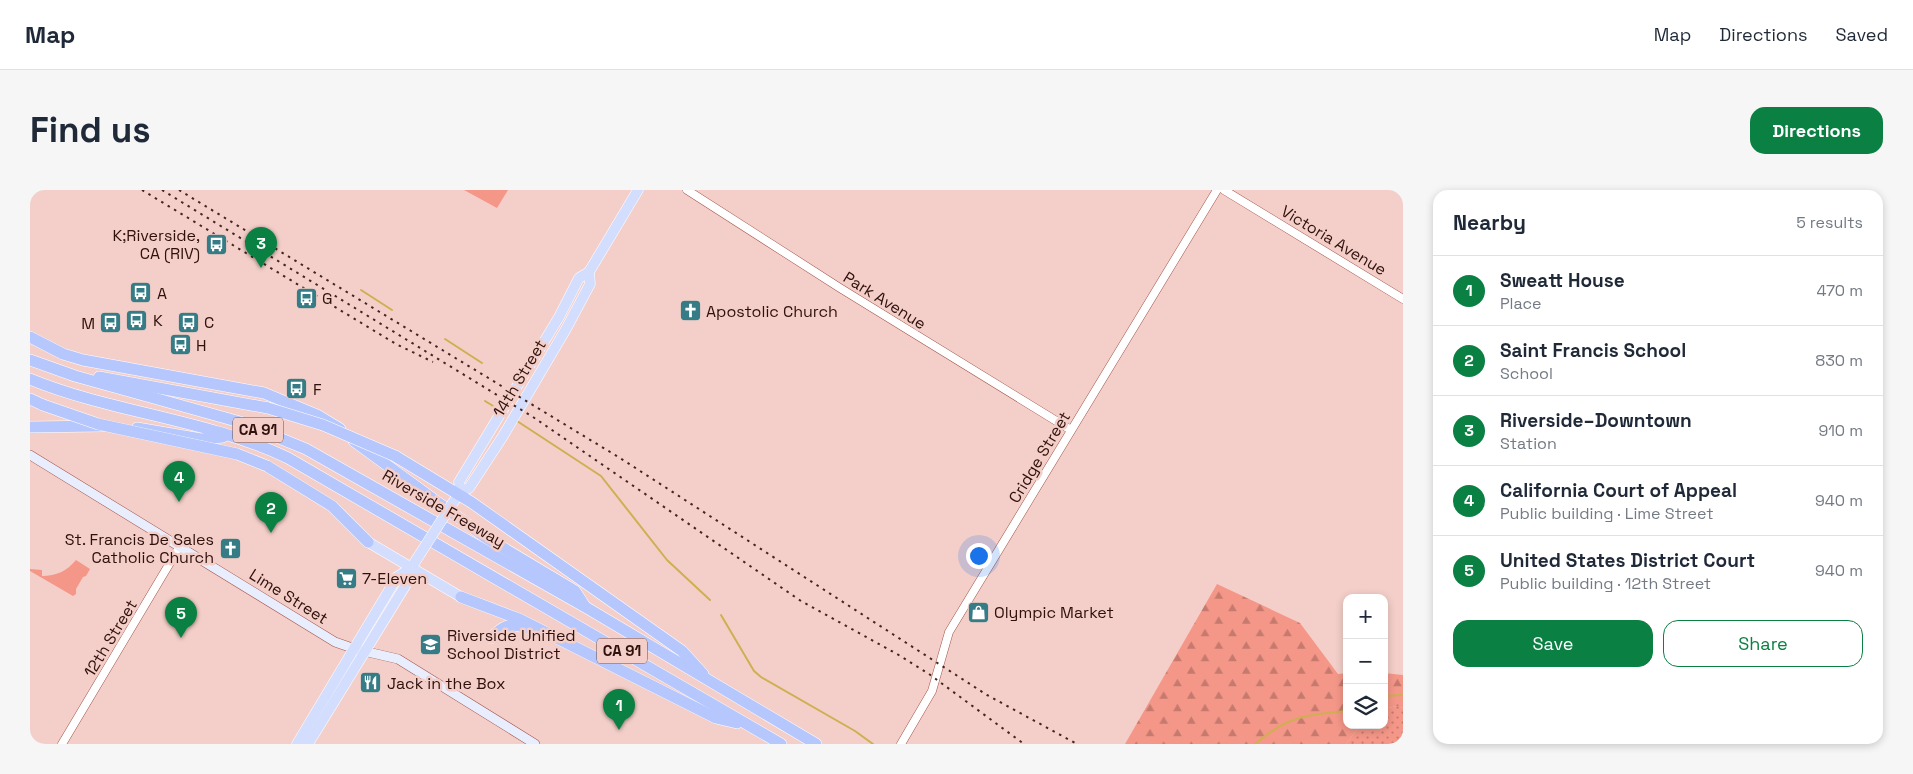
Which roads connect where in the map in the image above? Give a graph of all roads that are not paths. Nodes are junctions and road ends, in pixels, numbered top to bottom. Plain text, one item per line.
1 (638, 190) edge
2 (687, 190) edge
3 (1217, 190) edge
4 (1224, 190) edge
5 (589, 272) junction
6 (1403, 299) edge
7 (30, 337) edge
8 (30, 360) edge
9 (75, 376) junction
10 (30, 379) edge
11 (30, 400) edge
12 (30, 427) edge
13 (1071, 430) junction
14 (232, 436) junction
15 (30, 455) edge
16 (457, 496) junction
17 (368, 542) joint
18 (180, 546) junction
19 (411, 568) junction
20 (461, 596) joint
21 (587, 608) junction
22 (553, 635) junction
23 (491, 638) dead end
24 (360, 650) junction
25 (710, 683) junction
26 (748, 725) junction
27 (302, 743) edge
28 (62, 744) edge
29 (535, 744) edge
30 (781, 744) edge
31 (816, 744) edge
32 (901, 744) edge

1 - 5 main road, 14th Street
2 - 13 street, Park Avenue
3 - 13 street, Cridge Street
4 - 6 street, Victoria Avenue
5 - 16 main road, 14th Street
5 - 16 main road, 14th Street
7 - 21 highway
8 - 9 highway, Riverside Freeway / CA 91
9 - 16 highway, bridge
9 - 21 highway, Riverside Freeway / CA 91
10 - 14 highway, Riverside Freeway / CA 91
11 - 17 highway, bridge
12 - 14 highway
13 - 32 street, Cridge Street
14 - 26 highway, Riverside Freeway / CA 91
15 - 18 main road, Lime Street
16 - 19 main road, 14th Street, bridge
16 - 25 highway
17 - 19 main road
18 - 24 main road, Lime Street
18 - 28 street, 12th Street
19 - 20 main road
19 - 24 main road, 14th Street
20 - 22 highway
21 - 25 highway, Riverside Freeway / CA 91
22 - 23 highway
22 - 26 highway
24 - 27 main road, 14th Street
24 - 29 main road, Lime Street
25 - 31 highway, Riverside Freeway / CA 91
26 - 30 highway, Riverside Freeway / CA 91

